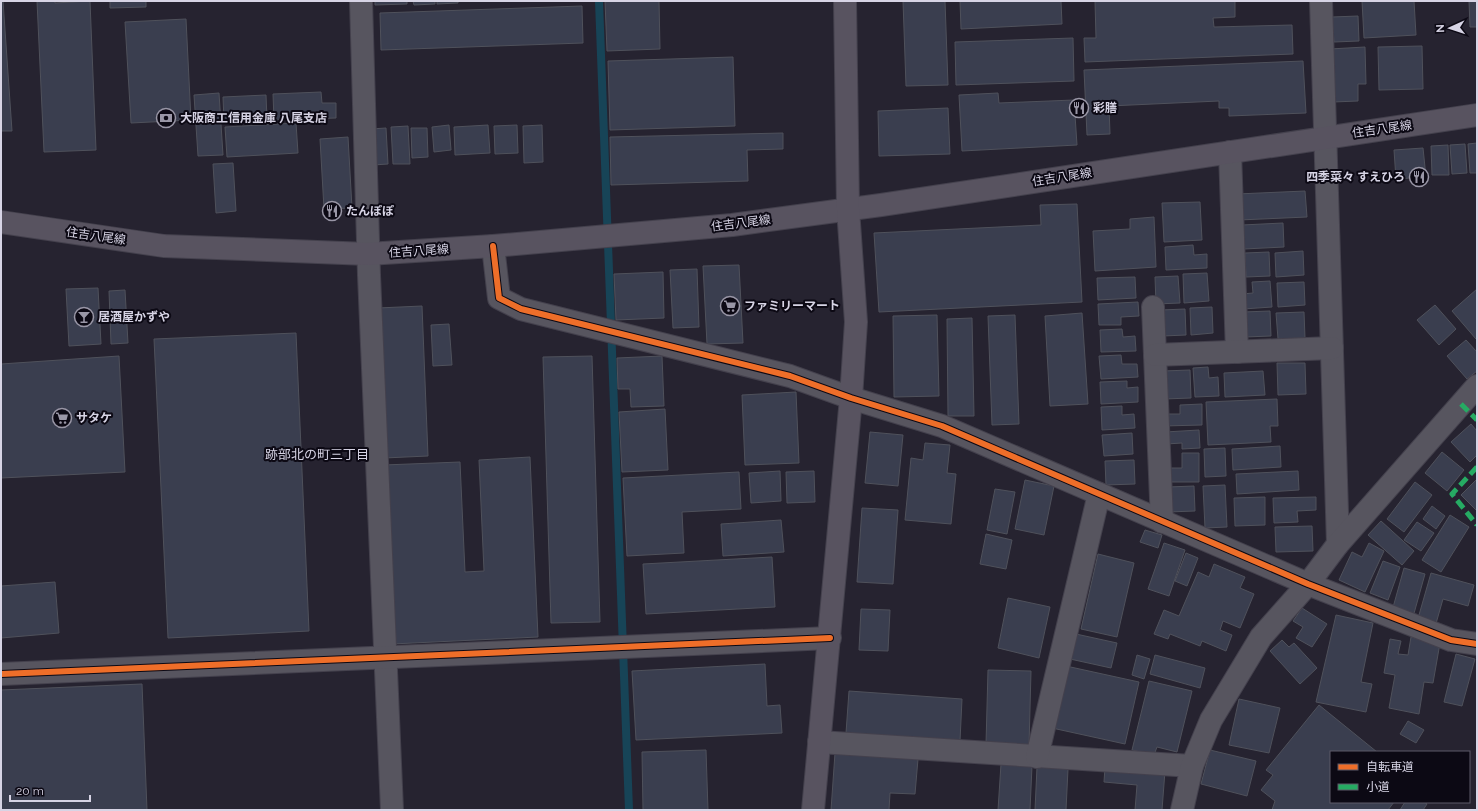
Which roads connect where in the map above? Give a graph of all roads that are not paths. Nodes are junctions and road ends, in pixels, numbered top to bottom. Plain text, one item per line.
1 (361, 1) edge
2 (844, 1) edge
3 (1321, 1) edge
4 (1477, 115) edge
5 (1326, 137) junction
6 (1230, 152) junction
7 (848, 209) junction
8 (1, 222) edge
9 (493, 246) junction
10 (368, 254) junction
11 (1153, 307) dead end
12 (1332, 348) junction
13 (1237, 352) junction
14 (1155, 355) junction
15 (1477, 386) edge
16 (851, 398) junction
17 (1099, 494) junction
18 (1162, 522) junction
19 (1338, 544) junction
20 (1308, 584) junction
21 (830, 638) junction
22 (1477, 644) edge
23 (385, 657) junction
24 (1, 674) edge
25 (819, 742) junction
26 (1037, 757) junction
27 (1192, 766) junction
28 (392, 810) edge
29 (813, 810) edge
30 (1182, 810) edge

1 - 10 street
2 - 7 main road
3 - 5 street
4 - 5 main road, 住吉八尾線
5 - 6 main road, 住吉八尾線
5 - 12 street
6 - 7 main road, 住吉八尾線
6 - 13 street
7 - 9 main road, 住吉八尾線
7 - 16 main road
8 - 10 main road, 住吉八尾線
9 - 10 main road, 住吉八尾線
9 - 16 street
10 - 23 street
11 - 14 street
12 - 13 street
12 - 19 street
13 - 14 street
14 - 18 street
15 - 19 street
16 - 17 street
16 - 21 main road
17 - 18 street
17 - 26 street
18 - 20 street
19 - 20 street
20 - 22 street
20 - 27 street
21 - 23 street
21 - 25 main road
23 - 24 street
23 - 28 street
25 - 26 street
25 - 29 main road
26 - 27 street
27 - 30 street

